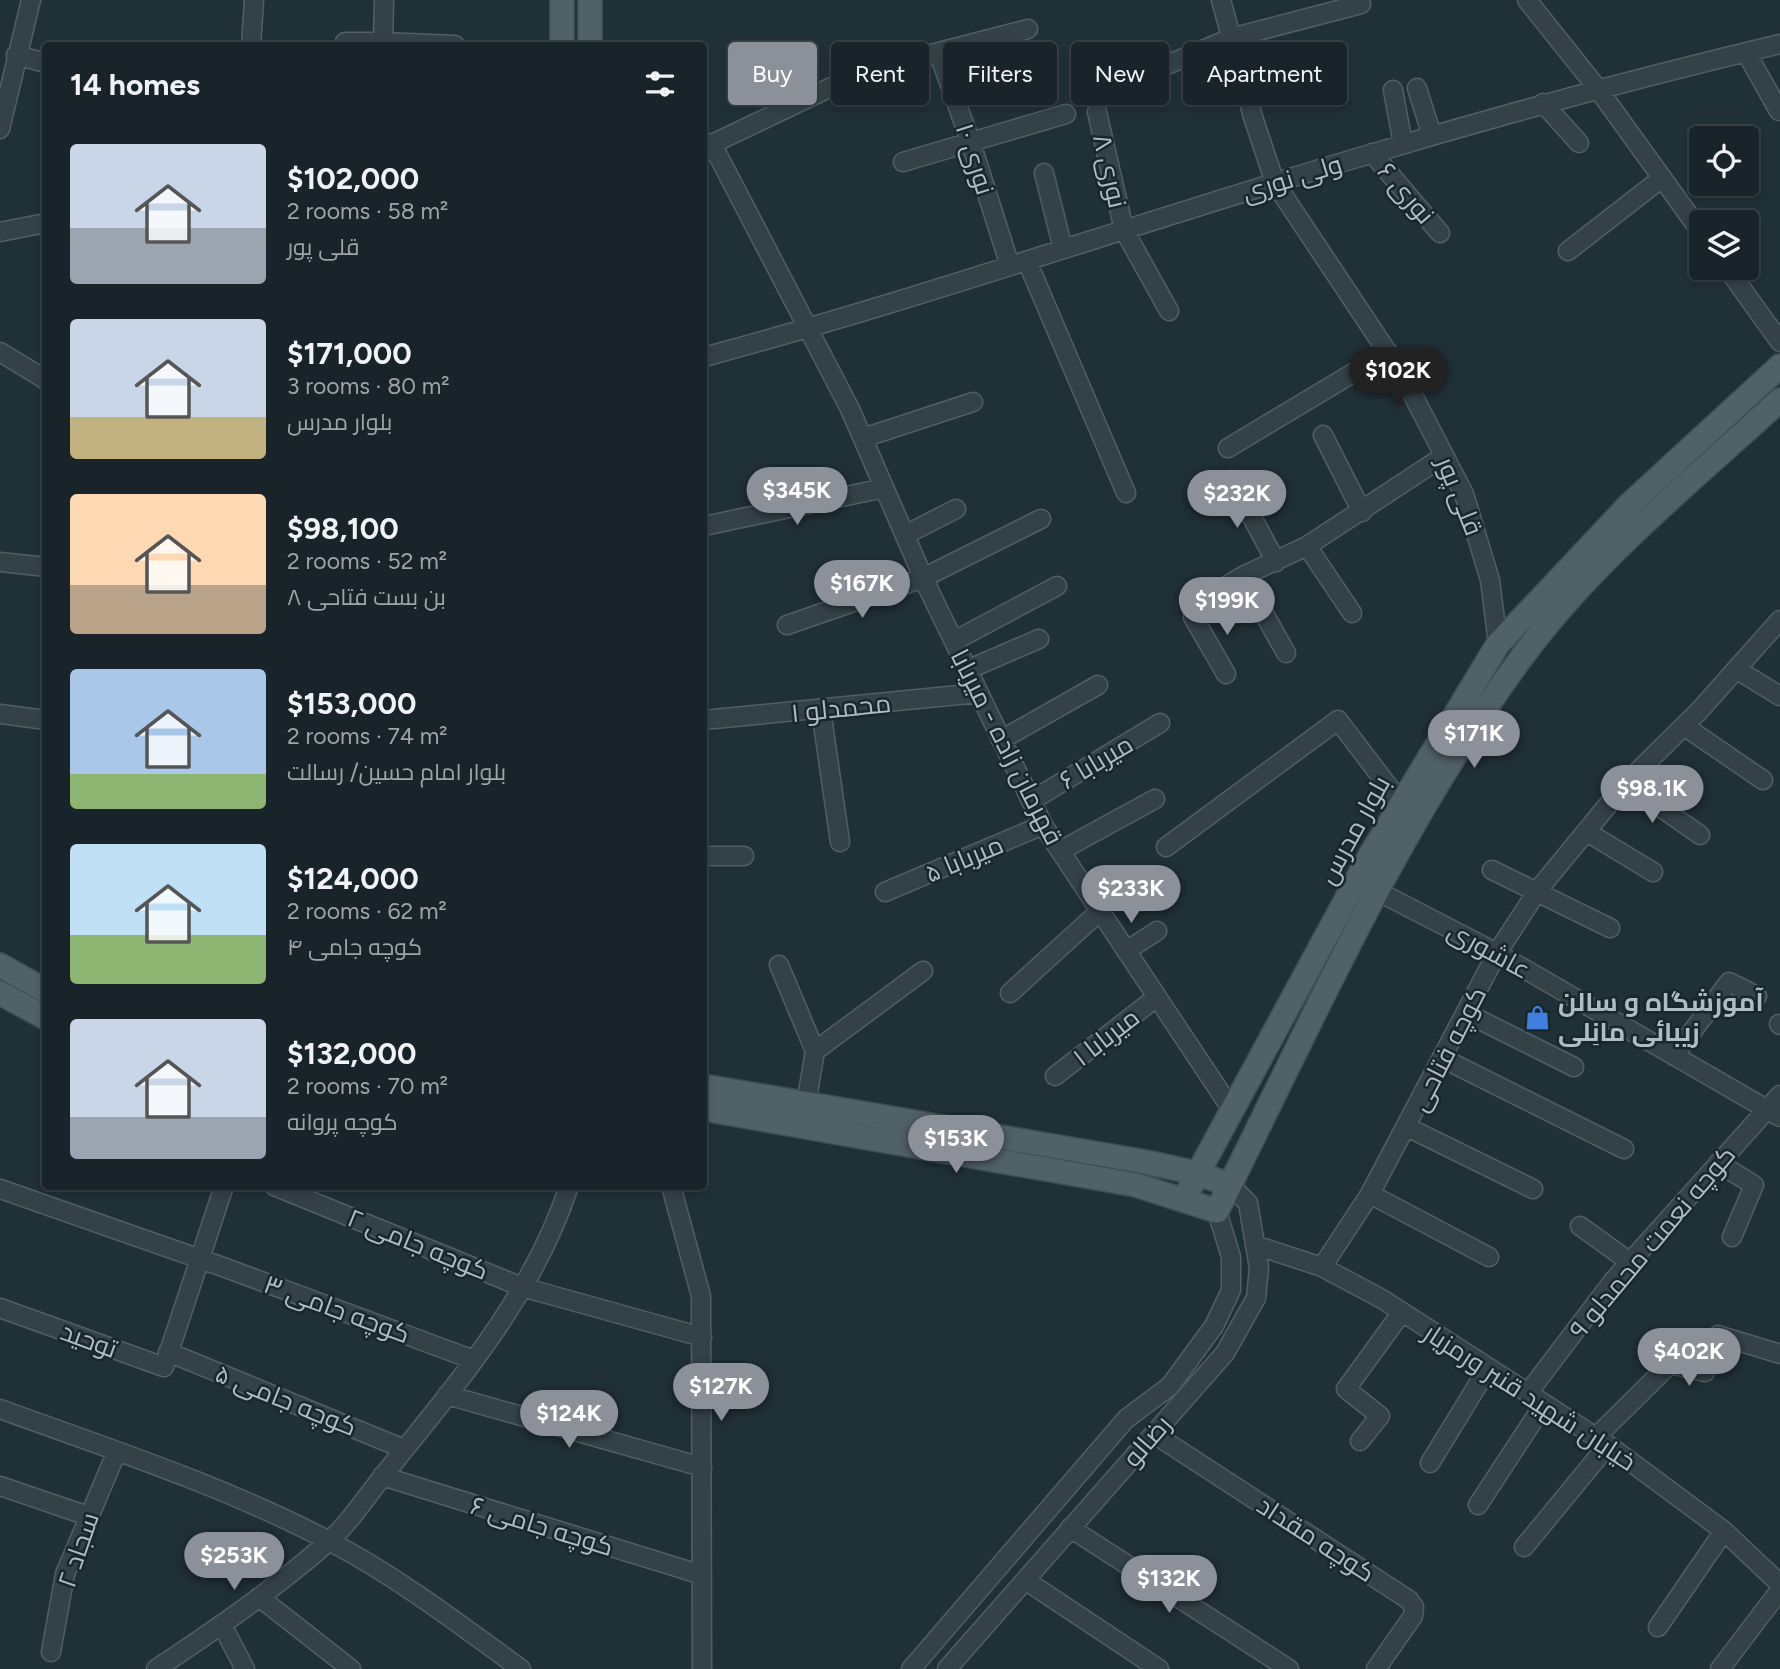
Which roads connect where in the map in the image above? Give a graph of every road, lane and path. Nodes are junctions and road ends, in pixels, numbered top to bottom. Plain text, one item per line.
1 (31, 0) edge
2 (254, 0) edge
3 (384, 0) edge
4 (562, 0) edge
5 (590, 0) edge
6 (1221, 0) edge
7 (1527, 0) edge
8 (1361, 4) dead end
9 (1028, 29) dead end
10 (1231, 38) junction
11 (251, 42) edge
12 (345, 42) dead end
13 (383, 42) joint
14 (562, 42) edge
15 (590, 42) edge
16 (1780, 44) edge
17 (938, 52) junction
18 (1746, 52) junction
19 (16, 55) junction
20 (42, 62) edge
21 (1169, 64) edge
22 (5, 83) edge
23 (1417, 88) dead end
24 (1598, 89) junction
25 (1393, 90) dead end
26 (1542, 103) junction
27 (1779, 111) edge
28 (1097, 112) dead end
29 (1066, 114) dead end
30 (0, 129) edge
31 (1432, 136) junction
32 (708, 143) edge
33 (971, 143) junction
34 (1579, 143) dead end
35 (1402, 144) junction
36 (1372, 153) junction
37 (903, 162) dead end
38 (1044, 173) dead end
39 (1662, 178) junction
40 (1275, 183) junction
41 (1689, 215) edge
42 (42, 224) edge
43 (1124, 230) junction
44 (0, 232) edge
45 (1440, 233) dead end
46 (1063, 249) junction
47 (1568, 251) dead end
48 (1018, 263) junction
49 (1736, 280) edge
50 (1169, 311) dead end
51 (810, 328) junction
52 (1780, 342) edge
53 (0, 352) edge
54 (1388, 352) junction
55 (707, 356) edge
56 (1780, 366) edge
57 (42, 378) edge
58 (1780, 400) edge
59 (973, 402) dead end
60 (1323, 435) dead end
61 (863, 438) junction
62 (1228, 448) dead end
63 (1444, 456) junction
64 (1232, 480) dead end
65 (884, 488) junction
66 (1126, 493) dead end
67 (956, 509) dead end
68 (1362, 512) junction
69 (1041, 519) dead end
70 (707, 525) edge
71 (905, 535) junction
72 (1307, 546) junction
73 (0, 562) edge
74 (1276, 562) junction
75 (42, 567) edge
76 (1243, 576) junction
77 (923, 578) junction
78 (1056, 586) dead end
79 (1352, 613) dead end
80 (1780, 620) edge
81 (787, 625) dead end
82 (1040, 639) dead end
83 (954, 641) junction
84 (1498, 644) junction
85 (1286, 653) dead end
86 (1736, 668) junction
87 (968, 670) junction
88 (1226, 674) dead end
89 (1098, 685) dead end
90 (979, 693) junction
91 (1780, 696) edge
92 (821, 710) junction
93 (0, 714) edge
94 (42, 719) edge
95 (707, 720) edge
96 (1160, 723) dead end
97 (1684, 726) junction
98 (1001, 740) junction
99 (1763, 780) dead end
100 (1626, 783) junction
101 (1155, 799) dead end
102 (1031, 802) junction
103 (1401, 803) junction
104 (1421, 816) junction
105 (1043, 825) junction
106 (1587, 832) junction
107 (1700, 835) dead end
108 (840, 842) dead end
109 (1167, 847) dead end
110 (1060, 851) junction
111 (707, 856) edge
112 (744, 856) dead end
113 (1492, 870) dead end
114 (1653, 872) dead end
115 (1538, 890) junction
116 (885, 892) dead end
117 (1378, 892) junction
118 (1100, 911) junction
119 (1610, 928) dead end
120 (1157, 931) dead end
121 (1126, 951) junction
122 (1497, 953) junction
123 (0, 965) edge
124 (779, 965) dead end
125 (923, 971) dead end
126 (42, 989) edge
127 (0, 993) edge
128 (1010, 993) dead end
129 (1757, 996) dead end
130 (1157, 997) junction
131 (1466, 1013) junction
132 (42, 1016) edge
133 (815, 1051) junction
134 (1674, 1056) junction
135 (1442, 1058) junction
136 (1574, 1067) dead end
137 (1055, 1076) dead end
138 (707, 1087) edge
139 (1780, 1095) edge
140 (806, 1104) junction
141 (707, 1110) edge
142 (1232, 1110) junction
143 (1774, 1113) edge
144 (1407, 1127) junction
145 (1624, 1149) dead end
146 (1718, 1163) junction
147 (1196, 1173) junction
148 (1230, 1185) junction
149 (0, 1189) edge
150 (1533, 1189) dead end
151 (223, 1190) edge
152 (284, 1190) edge
153 (568, 1190) edge
154 (672, 1190) edge
155 (1370, 1194) junction
156 (1184, 1199) junction
157 (1217, 1211) junction
158 (1580, 1226) dead end
159 (1732, 1237) dead end
160 (1258, 1247) junction
161 (1489, 1257) dead end
162 (201, 1259) junction
163 (1630, 1262) junction
164 (1322, 1267) junction
165 (522, 1287) junction
166 (0, 1308) edge
167 (1402, 1312) junction
168 (702, 1337) junction
169 (168, 1352) junction
170 (1780, 1354) edge
171 (474, 1360) junction
172 (1488, 1367) junction
173 (1528, 1393) junction
174 (447, 1395) junction
175 (1544, 1404) junction
176 (0, 1409) edge
177 (1154, 1434) junction
178 (1360, 1441) dead end
179 (1602, 1441) junction
180 (404, 1449) junction
181 (117, 1451) junction
182 (1430, 1463) dead end
183 (702, 1467) junction
184 (382, 1476) junction
185 (0, 1486) edge
186 (1478, 1506) dead end
187 (88, 1516) junction
188 (1070, 1528) junction
189 (1724, 1531) junction
190 (330, 1541) junction
191 (1524, 1547) dead end
192 (702, 1576) junction
193 (1025, 1580) junction
194 (1780, 1584) edge
195 (1780, 1590) edge
196 (259, 1597) junction
197 (222, 1625) junction
198 (1658, 1627) dead end
199 (51, 1652) dead end
200 (156, 1669) edge
201 (245, 1669) edge
202 (351, 1669) edge
203 (521, 1669) edge
204 (702, 1669) edge
205 (911, 1669) edge
206 (947, 1669) edge
207 (1159, 1669) edge
208 (1289, 1669) edge
209 (1376, 1669) edge
210 (1720, 1669) edge

1 - 19 street
2 - 11 street
3 - 13 street
4 - 14 main road
5 - 15 main road
6 - 10 street, قلی پور
7 - 24 street
8 - 10 street
9 - 17 street
10 - 21 street
10 - 40 street, قلی پور
12 - 13 street
16 - 18 street, ولی نوری
17 - 32 street
17 - 33 street, نوری ۱۰
18 - 24 street, ولی نوری
18 - 27 street
19 - 20 street
19 - 22 street
22 - 30 street
23 - 31 street
24 - 26 street, ولی نوری
24 - 39 street
25 - 35 street
26 - 31 street, ولی نوری
26 - 34 street
28 - 43 street, نوری ۸
29 - 33 street
31 - 35 street, ولی نوری
32 - 51 street, قهرمان زاده - میربابا
33 - 37 street
33 - 48 street, نوری ۱۰
35 - 36 street, ولی نوری
36 - 40 street, ولی نوری
36 - 45 street, نوری ۶
38 - 46 street
39 - 41 street
39 - 47 street
40 - 43 street, ولی نوری
40 - 54 street, قلی پور
42 - 44 street
43 - 46 street, ولی نوری
43 - 50 street, نوری ۸
46 - 48 street, ولی نوری
48 - 51 street, ولی نوری
48 - 66 street, نوری ۱۰
49 - 52 street
51 - 55 street, ولی نوری
51 - 61 street, قهرمان زاده - میربابا
53 - 57 street
54 - 62 street
54 - 63 street, قلی پور
56 - 84 main road, بلوار مدرس
58 - 104 main road, بلوار مدرس
59 - 61 street
60 - 68 street
61 - 65 street, قهرمان زاده - میربابا
63 - 68 street
63 - 84 street, قلی پور
64 - 74 street
65 - 70 street
65 - 71 street, قهرمان زاده - میربابا
67 - 71 street
68 - 72 street
69 - 77 street
71 - 77 street, قهرمان زاده - میربابا
72 - 74 street
72 - 79 street
73 - 75 street
74 - 76 street
76 - 85 street
76 - 88 street
77 - 81 street
77 - 83 street, قهرمان زاده - میربابا
78 - 83 street
80 - 86 street, کوچه فتاحی
82 - 87 street
83 - 87 street, قهرمان زاده - میربابا
84 - 103 main road, بلوار مدرس
86 - 91 street
86 - 97 street, کوچه فتاحی
87 - 90 street, قهرمان زاده - میربابا
89 - 98 street
90 - 92 street, محمدلو ۱
90 - 98 street, قهرمان زاده - میربابا
92 - 95 street, محمدلو ۱
92 - 108 street
93 - 94 street
96 - 102 street, میربابا ۶
97 - 99 street
97 - 100 street, کوچه فتاحی
98 - 102 street, قهرمان زاده - میربابا
100 - 106 street, کوچه فتاحی
100 - 107 street
101 - 110 street
102 - 105 street, قهرمان زاده - میربابا
103 - 104 street
103 - 109 street
103 - 142 main road, بلوار مدرس
104 - 117 main road, بلوار مدرس
105 - 110 street, قهرمان زاده - میربابا
105 - 116 street, میربابا ۵
106 - 114 street
106 - 115 street, کوچه فتاحی
110 - 118 street, قهرمان زاده - میربابا
111 - 112 street
113 - 115 street
115 - 119 street
115 - 122 street, کوچه فتاحی
117 - 122 street, عاشوری
117 - 148 main road, بلوار مدرس
118 - 121 street, قهرمان زاده - میربابا
118 - 128 street
120 - 121 street
121 - 130 street, قهرمان زاده - میربابا
122 - 131 street, کوچه فتاحی
122 - 134 street, عاشوری
123 - 126 main road
124 - 133 street
125 - 133 street
127 - 132 main road
129 - 134 street
130 - 137 street, میربابا ۱
130 - 142 street, قهرمان زاده - میربابا
131 - 135 street, کوچه فتاحی
131 - 136 street
133 - 140 street
134 - 143 street, عاشوری
135 - 144 street, کوچه فتاحی
135 - 145 street
138 - 140 main road
139 - 143 street, کوچه نعمت محمدلو ۹
140 - 147 main road
141 - 156 main road
142 - 147 main road, بلوار مدرس
143 - 146 street, کوچه نعمت محمدلو ۹
144 - 150 street
144 - 155 street, کوچه فتاحی
146 - 159 street
146 - 163 street, کوچه نعمت محمدلو ۹
147 - 148 main road
147 - 156 main road, بلوار مدرس
148 - 157 main road, بلوار مدرس
148 - 160 street, رضالو
149 - 162 street, کوچه جامی ۳
151 - 162 street
152 - 165 street, کوچه جامی ۲
153 - 165 street
154 - 168 street
155 - 161 street
155 - 164 street, کوچه فتاحی
156 - 157 main road
157 - 205 street, رضالو
158 - 163 street
160 - 164 street, خیابان شهید قنبر ورمزیار
160 - 177 street, رضالو
162 - 169 street
162 - 171 street, کوچه جامی ۳
163 - 173 street, کوچه نعمت محمدلو ۹
164 - 167 street, خیابان شهید قنبر ورمزیار
165 - 168 street, کوچه جامی ۲
165 - 171 street
166 - 169 street, توحید
167 - 172 street, خیابان شهید قنبر ورمزیار
167 - 178 street
168 - 183 street
169 - 180 street, کوچه جامی ۵
170 - 179 street
171 - 174 street
172 - 173 street, خیابان شهید قنبر ورمزیار
172 - 182 street
173 - 175 street, خیابان شهید قنبر ورمزیار
174 - 180 street
174 - 183 street
175 - 179 street, خیابان شهید قنبر ورمزیار
175 - 186 street
176 - 181 street
177 - 188 street, رضالو
177 - 209 street, کوچه مقداد
179 - 189 street, خیابان شهید قنبر ورمزیار
179 - 191 street
180 - 184 street
181 - 187 street, سجاد ۲
181 - 190 street
183 - 192 street
184 - 190 street
184 - 192 street, کوچه جامی ۶
185 - 187 street
187 - 199 street, سجاد ۲
188 - 193 street, رضالو
188 - 208 street
189 - 194 street, خیابان شهید قنبر ورمزیار
189 - 198 street
190 - 196 street
190 - 203 street
192 - 204 street
193 - 206 street, رضالو
193 - 207 street
195 - 210 street
196 - 197 street
196 - 202 street
197 - 200 street
197 - 201 street

